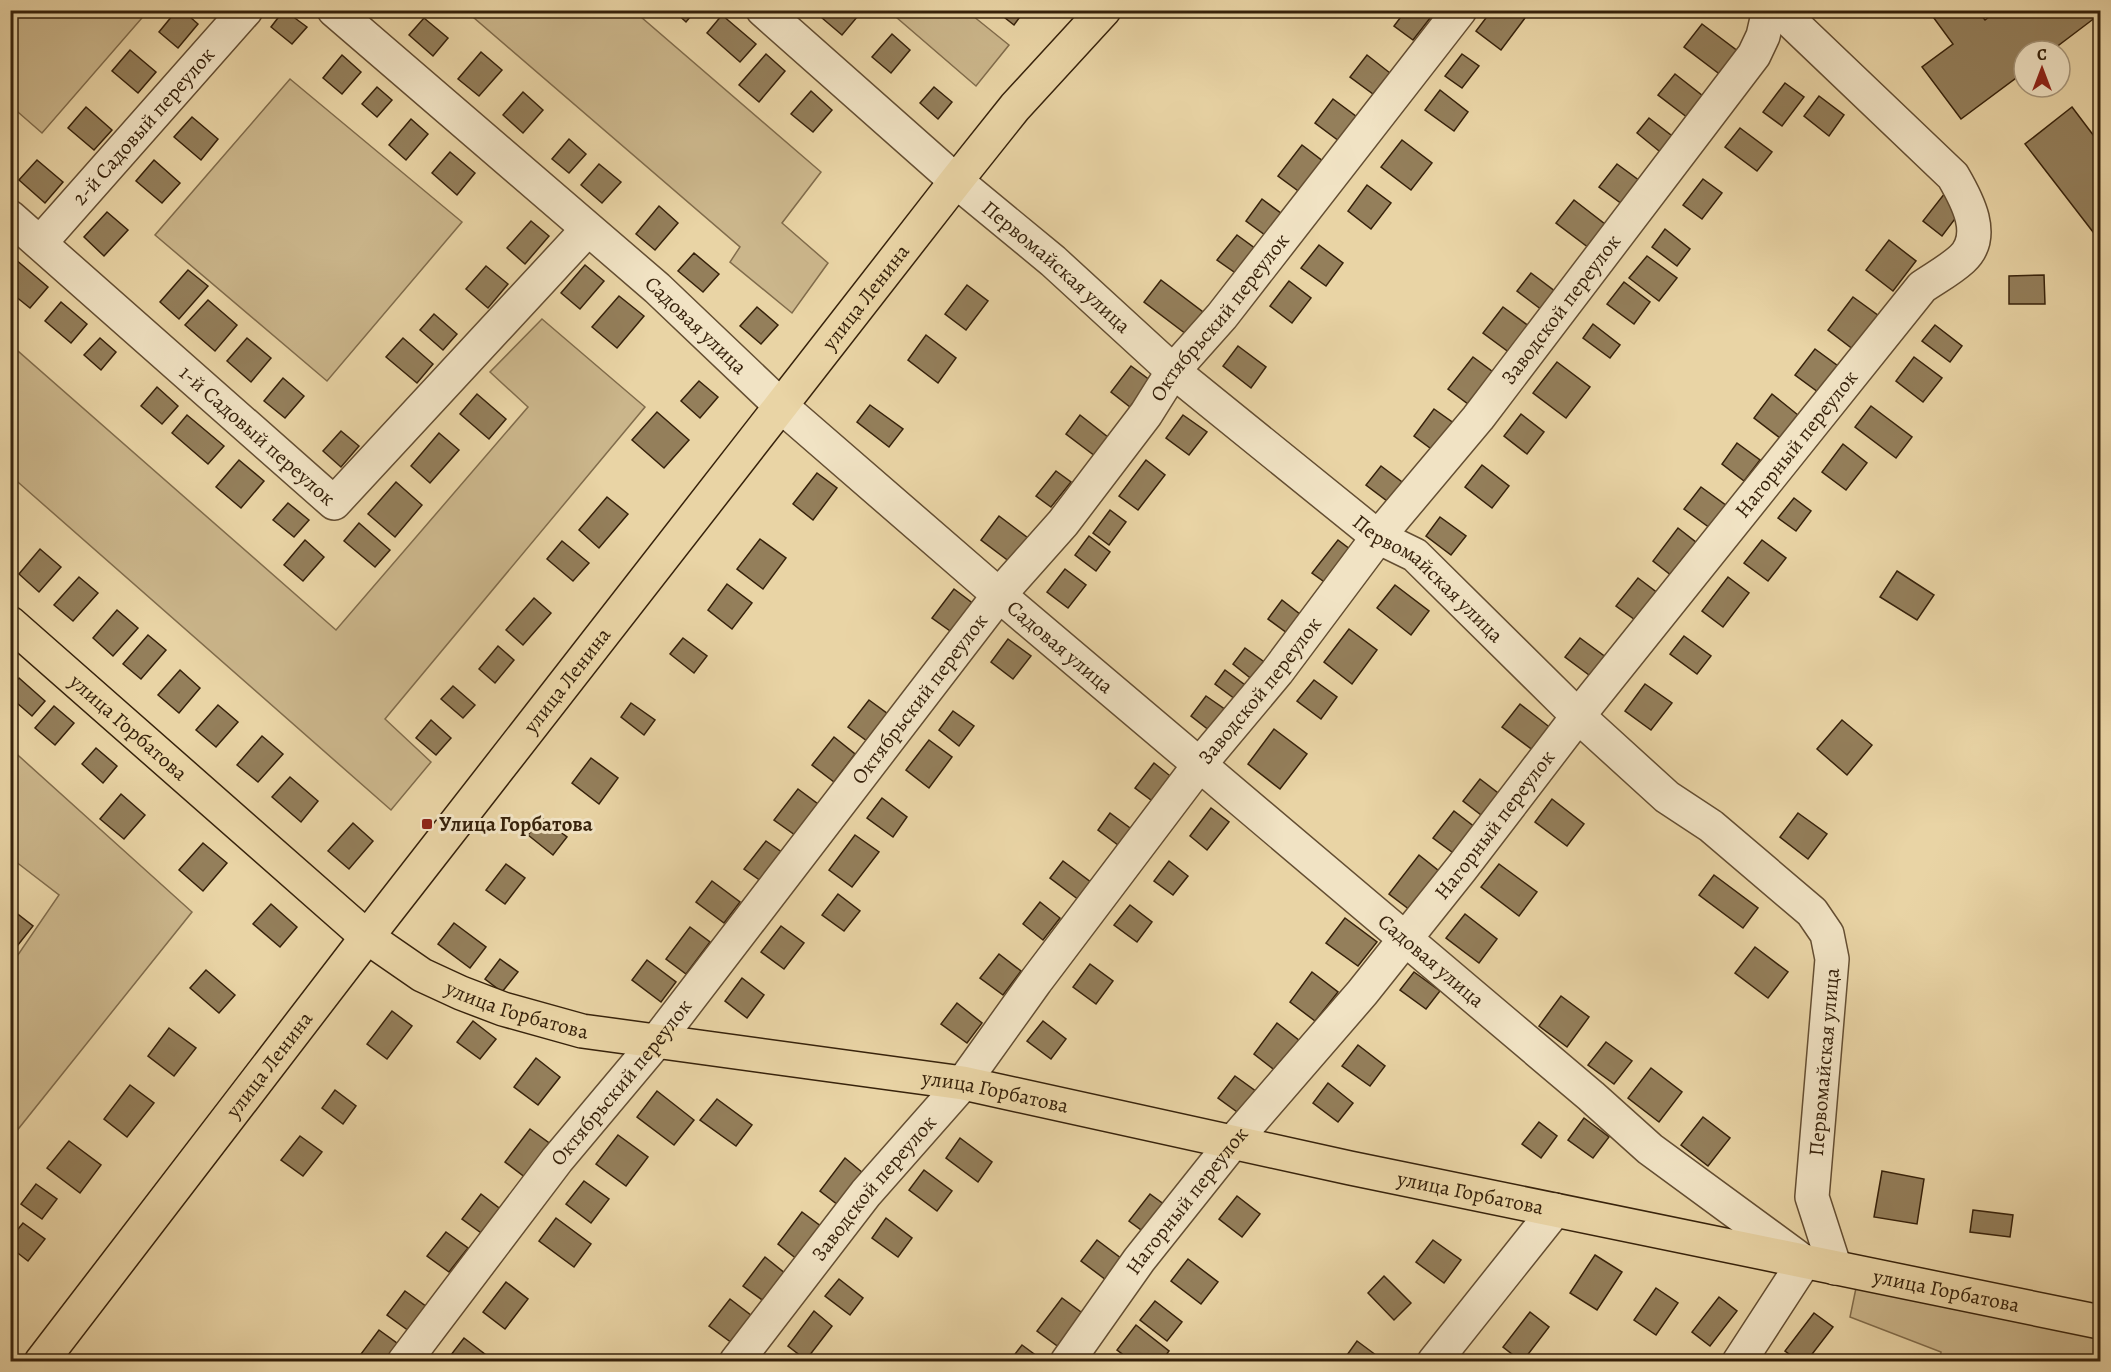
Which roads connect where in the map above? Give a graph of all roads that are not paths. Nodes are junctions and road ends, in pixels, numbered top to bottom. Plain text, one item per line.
1 (246, 10) edge
2 (334, 10) edge
3 (763, 10) edge
4 (1104, 10) edge
5 (1460, 10) edge
6 (1769, 10) edge
7 (1779, 10) edge
8 (956, 181) junction
9 (10, 217) edge
10 (587, 230) junction
11 (40, 243) junction
12 (1173, 371) junction
13 (781, 406) junction
14 (1378, 537) junction
15 (999, 595) junction
16 (10, 623) edge
17 (1578, 716) junction
18 (1200, 764) junction
19 (367, 937) junction
20 (1404, 939) junction
21 (656, 1042) junction
22 (963, 1083) junction
23 (1233, 1142) junction
24 (1555, 1210) junction
25 (1820, 1265) junction
26 (2100, 1322) edge
27 (41, 1362) edge
28 (404, 1362) edge
29 (736, 1362) edge
30 (1067, 1362) edge
31 (1434, 1362) edge
32 (1739, 1362) edge

1 - 11 street, 2-й Садовый переулок
2 - 10 street, Садовая улица
3 - 8 street, Первомайская улица
4 - 8 main road, улица Ленина
5 - 12 street, Октябрьский переулок
6 - 14 street, Заводской переулок
7 - 17 street, Нагорный переулок
8 - 12 street, Первомайская улица
8 - 13 main road, улица Ленина
9 - 11 street, 1-й Садовый переулок
10 - 11 street, 1-й Садовый переулок
10 - 13 street, Садовая улица
12 - 14 street, Первомайская улица
12 - 15 street, Октябрьский переулок
13 - 15 street, Садовая улица
13 - 19 main road, улица Ленина
14 - 17 street, Первомайская улица
14 - 18 street, Заводской переулок
15 - 18 street, Садовая улица
15 - 21 street, Октябрьский переулок
16 - 19 main road, улица Горбатова
17 - 20 street, Нагорный переулок
17 - 25 street, Первомайская улица
18 - 20 street, Садовая улица
18 - 22 street, Заводской переулок
19 - 21 main road, улица Горбатова
19 - 27 main road, улица Ленина
20 - 23 street, Нагорный переулок
20 - 25 street, Садовая улица
21 - 22 main road, улица Горбатова
21 - 28 street, Октябрьский переулок
22 - 23 main road, улица Горбатова
22 - 29 street, Заводской переулок
23 - 24 main road, улица Горбатова
23 - 30 street, Нагорный переулок
24 - 25 main road, улица Горбатова
24 - 31 street
25 - 26 main road, улица Горбатова
25 - 32 street

